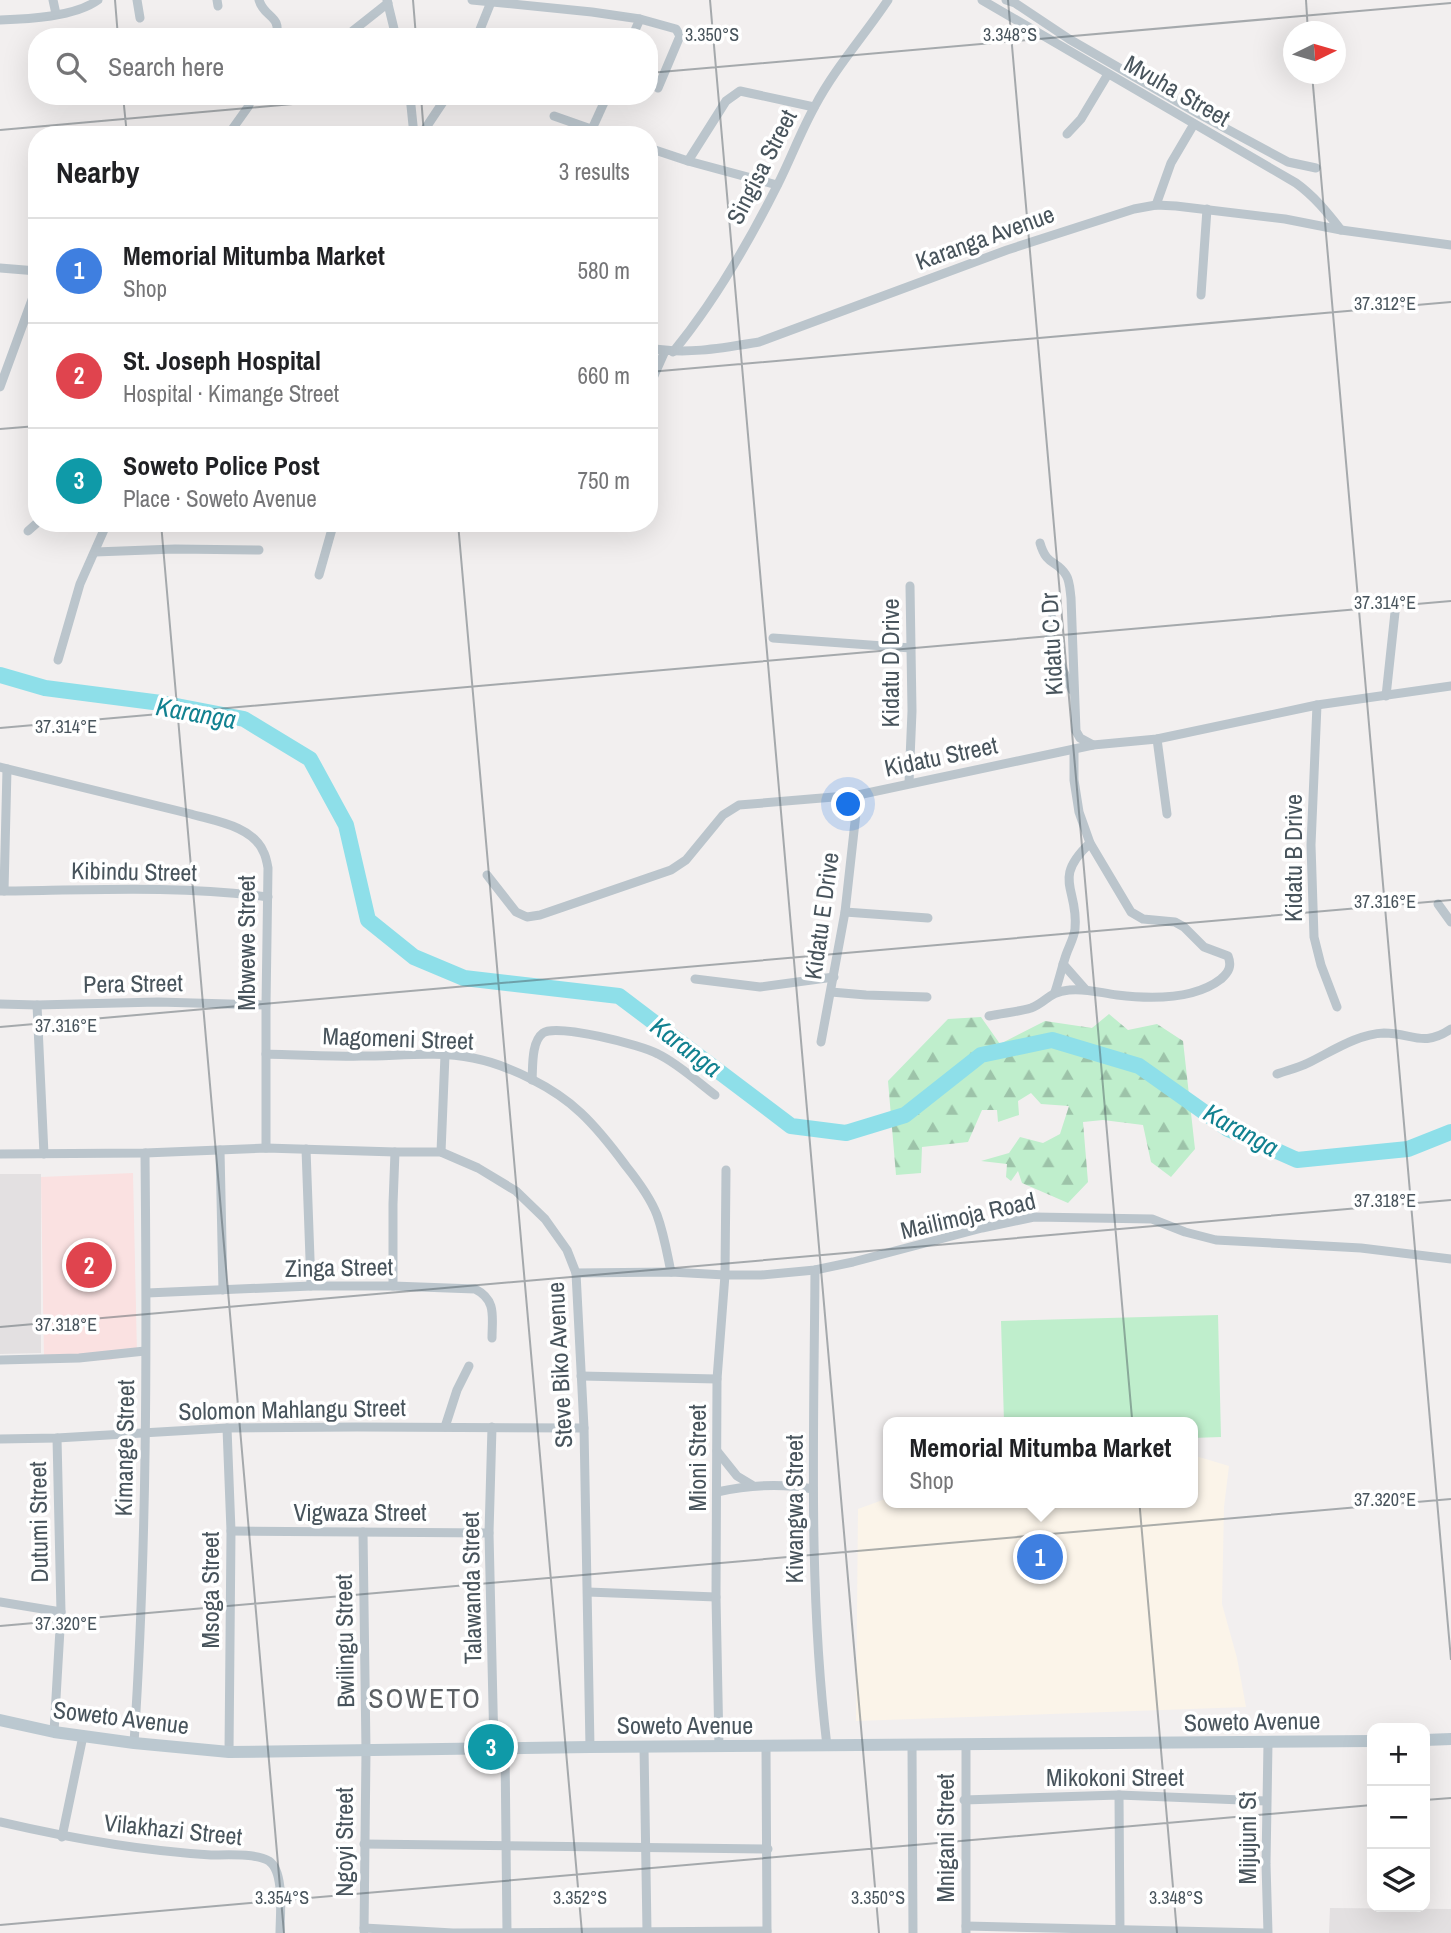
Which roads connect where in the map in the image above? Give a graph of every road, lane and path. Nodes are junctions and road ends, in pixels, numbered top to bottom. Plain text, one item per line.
1 (53, 0) edge
2 (98, 0) edge
3 (137, 0) edge
4 (259, 0) edge
5 (472, 0) edge
6 (888, 0) edge
7 (982, 0) edge
8 (1006, 0) edge
9 (388, 1) edge
10 (491, 2) junction
11 (56, 14) junction
12 (140, 18) dead end
13 (640, 19) junction
14 (0, 20) edge
15 (278, 28) edge
16 (356, 28) edge
17 (394, 28) edge
18 (481, 28) edge
19 (636, 28) edge
20 (1108, 74) junction
21 (658, 88) dead end
22 (249, 105) edge
23 (411, 105) edge
24 (441, 105) edge
25 (603, 105) edge
26 (814, 107) junction
27 (554, 116) dead end
28 (1194, 124) junction
29 (234, 126) edge
30 (413, 126) edge
31 (427, 126) edge
32 (581, 126) edge
33 (594, 126) edge
34 (1067, 134) dead end
35 (658, 151) edge
36 (688, 162) junction
37 (1316, 168) dead end
38 (778, 185) junction
39 (1156, 205) junction
40 (1207, 209) junction
41 (1340, 230) junction
42 (1451, 245) edge
43 (0, 268) edge
44 (28, 270) edge
45 (1200, 295) dead end
46 (28, 311) edge
47 (658, 349) edge
48 (669, 351) junction
49 (658, 371) edge
50 (0, 387) edge
51 (103, 532) edge
52 (331, 532) edge
53 (1040, 543) dead end
54 (259, 550) dead end
55 (95, 552) junction
56 (319, 575) dead end
57 (910, 586) dead end
58 (1396, 603) dead end
59 (1052, 618) dead end
60 (773, 638) dead end
61 (911, 648) junction
62 (58, 660) dead end
63 (1451, 686) edge
64 (1074, 695) junction
65 (1386, 696) junction
66 (1317, 705) junction
67 (1157, 739) junction
68 (1093, 745) junction
69 (1074, 749) junction
70 (3, 768) edge
71 (909, 783) junction
72 (858, 795) junction
73 (1167, 814) dead end
74 (1090, 844) junction
75 (487, 875) dead end
76 (2, 891) edge
77 (268, 897) junction
78 (1438, 904) dead end
79 (845, 912) junction
80 (928, 918) dead end
81 (1451, 922) edge
82 (1063, 964) junction
83 (834, 977) junction
84 (695, 979) dead end
85 (1085, 989) junction
86 (831, 992) junction
87 (1055, 992) junction
88 (927, 998) dead end
89 (0, 1004) edge
90 (37, 1005) junction
91 (265, 1005) junction
92 (1337, 1007) dead end
93 (989, 1016) dead end
94 (1451, 1029) edge
95 (821, 1042) dead end
96 (265, 1054) junction
97 (445, 1055) junction
98 (1278, 1073) dead end
99 (532, 1080) junction
100 (715, 1095) dead end
101 (266, 1148) junction
102 (306, 1149) junction
103 (220, 1150) junction
104 (395, 1152) junction
105 (440, 1152) junction
106 (145, 1153) junction
107 (0, 1154) edge
108 (44, 1154) junction
109 (726, 1170) dead end
110 (1451, 1259) edge
111 (815, 1270) junction
112 (671, 1272) junction
113 (576, 1273) junction
114 (725, 1275) junction
115 (311, 1286) junction
116 (393, 1286) junction
117 (223, 1290) junction
118 (146, 1293) junction
119 (492, 1338) dead end
120 (145, 1352) junction
121 (0, 1360) edge
122 (468, 1366) dead end
123 (582, 1376) junction
124 (718, 1379) junction
125 (445, 1427) junction
126 (492, 1427) junction
127 (226, 1428) junction
128 (584, 1428) junction
129 (144, 1434) junction
130 (57, 1438) junction
131 (0, 1439) edge
132 (717, 1451) junction
133 (752, 1485) junction
134 (813, 1489) junction
135 (716, 1492) junction
136 (231, 1531) junction
137 (363, 1532) junction
138 (489, 1533) junction
139 (588, 1592) junction
140 (716, 1597) junction
141 (0, 1602) edge
142 (61, 1612) junction
143 (0, 1720) edge
144 (54, 1732) junction
145 (83, 1736) junction
146 (1430, 1740) edge
147 (1451, 1740) edge
148 (1367, 1741) edge
149 (134, 1743) junction
150 (1268, 1743) junction
151 (966, 1744) junction
152 (912, 1745) junction
153 (719, 1746) junction
154 (827, 1746) junction
155 (590, 1747) junction
156 (644, 1747) junction
157 (766, 1747) junction
158 (500, 1749) junction
159 (366, 1751) junction
160 (229, 1752) junction
161 (1119, 1795) junction
162 (964, 1800) junction
163 (1266, 1801) junction
164 (0, 1822) edge
165 (62, 1836) junction
166 (364, 1844) junction
167 (506, 1846) junction
168 (647, 1849) junction
169 (768, 1849) junction
170 (966, 1930) edge
171 (364, 1931) edge
172 (647, 1931) junction
173 (507, 1932) edge
174 (767, 1932) edge
175 (1120, 1932) edge
176 (280, 1933) edge
177 (453, 1933) edge
178 (913, 1933) edge
179 (1265, 1933) edge

1 - 11 street
2 - 11 street
3 - 12 street
4 - 15 street
5 - 10 street
6 - 26 street, Singisa Street
7 - 20 street, Mvuha Street
8 - 37 street
9 - 16 street
9 - 17 street
10 - 13 street
10 - 18 street
11 - 14 street
13 - 19 street
13 - 21 street
20 - 28 street, Mvuha Street
20 - 34 street
22 - 29 street
23 - 30 street
24 - 31 street
25 - 33 street
26 - 36 street
26 - 38 street, Singisa Street
27 - 32 street
28 - 39 street
28 - 41 street, Mvuha Street
35 - 36 street
36 - 38 street
38 - 48 street, Singisa Street
39 - 40 street, Karanga Avenue
39 - 48 street, Karanga Avenue
40 - 41 street, Karanga Avenue
40 - 45 street
41 - 42 street, Karanga Avenue
43 - 44 street
46 - 50 street
47 - 48 street, Karanga Avenue
48 - 49 street, Singisa Street
51 - 55 street
52 - 56 street
53 - 64 street, Kidatu C Dr
54 - 55 street
55 - 62 street
57 - 61 street, Kidatu D Drive
58 - 65 street
59 - 64 street
60 - 61 street
61 - 71 street, Kidatu D Drive
63 - 65 street, Kidatu Street
64 - 68 street, Kidatu C Dr
65 - 66 street, Kidatu Street
66 - 67 street, Kidatu Street
66 - 92 street, Kidatu B Drive
67 - 68 street, Kidatu Street
67 - 73 street
68 - 69 street, Kidatu Street
69 - 71 street, Kidatu Street
69 - 74 street
70 - 76 street
70 - 77 street, Mbwewe Street
71 - 72 street, Kidatu Street
72 - 75 street, Kidatu Street
72 - 79 street, Kidatu E Drive
74 - 82 street
74 - 85 street
76 - 77 street, Kibindu Street
77 - 91 street, Mbwewe Street
78 - 81 street
79 - 80 street
79 - 83 street, Kidatu E Drive
82 - 85 street
82 - 87 street
83 - 84 street
83 - 86 street, Kidatu E Drive
85 - 87 street
86 - 88 street
86 - 95 street, Kidatu E Drive
87 - 93 street
89 - 90 street, Pera Street
90 - 91 street, Pera Street
90 - 108 street
91 - 96 street, Mbwewe Street
94 - 98 street
96 - 97 street, Magomeni Street
96 - 101 street, Mbwewe Street
97 - 99 street, Magomeni Street
97 - 105 street
99 - 100 street
99 - 112 street, Magomeni Street
101 - 102 street, Steve Biko Avenue
101 - 103 street, Steve Biko Avenue
102 - 104 street, Steve Biko Avenue
102 - 115 street
103 - 106 street, Steve Biko Avenue
103 - 117 street
104 - 105 street, Steve Biko Avenue
104 - 116 street
105 - 113 street, Steve Biko Avenue
106 - 108 street, Steve Biko Avenue
106 - 118 street, Kimange Street
107 - 108 street, Steve Biko Avenue
109 - 114 street, Mioni Street
110 - 111 street, Mailimoja Road
111 - 114 street, Mailimoja Road
111 - 134 street, Kiwangwa Street
112 - 113 street, Mailimoja Road
112 - 114 street, Mailimoja Road
113 - 123 street, Steve Biko Avenue
114 - 124 street, Mioni Street
115 - 116 street, Zinga Street
115 - 117 street, Zinga Street
116 - 119 street, Zinga Street
117 - 118 street, Zinga Street
118 - 120 street, Kimange Street
120 - 121 street
120 - 129 street, Kimange Street
122 - 125 street
123 - 124 street
123 - 128 street, Steve Biko Avenue
124 - 132 street, Mioni Street
125 - 126 street, Solomon Mahlangu Street
125 - 127 street, Solomon Mahlangu Street
126 - 128 street, Solomon Mahlangu Street
126 - 138 street, Talawanda Street
127 - 129 street, Solomon Mahlangu Street
127 - 136 street, Msoga Street
128 - 139 street, Steve Biko Avenue
129 - 130 street, Solomon Mahlangu Street
129 - 149 street, Kimange Street
130 - 131 street, Solomon Mahlangu Street
130 - 142 street, Dutumi Street
132 - 133 street
132 - 135 street, Mioni Street
133 - 134 street
133 - 135 street
134 - 154 street, Kiwangwa Street
135 - 140 street, Mioni Street
136 - 137 street, Vigwaza Street
136 - 160 street, Msoga Street
137 - 138 street, Vigwaza Street
137 - 159 street, Bwilingu Street
138 - 158 street, Talawanda Street
139 - 140 street
139 - 155 street, Steve Biko Avenue
140 - 153 street, Mioni Street
141 - 142 street
142 - 144 street, Dutumi Street
143 - 144 street, Soweto Avenue
144 - 145 street, Soweto Avenue
145 - 149 street, Soweto Avenue
145 - 165 street
146 - 147 street
148 - 150 street, Soweto Avenue
149 - 160 street, Soweto Avenue
150 - 151 street, Soweto Avenue
150 - 163 street, Mijujuni St
151 - 152 street, Soweto Avenue
151 - 162 street, Mnigani Street
152 - 154 street, Soweto Avenue
152 - 178 street
153 - 156 street, Soweto Avenue
153 - 157 street, Soweto Avenue
154 - 157 street, Soweto Avenue
155 - 156 street, Soweto Avenue
155 - 158 street, Soweto Avenue
156 - 168 street
157 - 169 street
158 - 159 street, Soweto Avenue
158 - 167 street, Talawanda Street
159 - 160 street, Soweto Avenue
159 - 166 street, Ngoyi Street
161 - 162 street, Mikokoni Street
161 - 163 street, Mikokoni Street
161 - 175 street
162 - 170 street, Mnigani Street
163 - 179 street, Mijujuni St
164 - 165 street, Vilakhazi Street
165 - 176 street, Vilakhazi Street
166 - 167 street
166 - 171 street, Ngoyi Street
167 - 168 street
167 - 173 street, Talawanda Street
168 - 169 street
168 - 172 street
169 - 174 street
170 - 175 street
171 - 177 street
172 - 173 street
172 - 174 street
173 - 177 street
175 - 179 street

